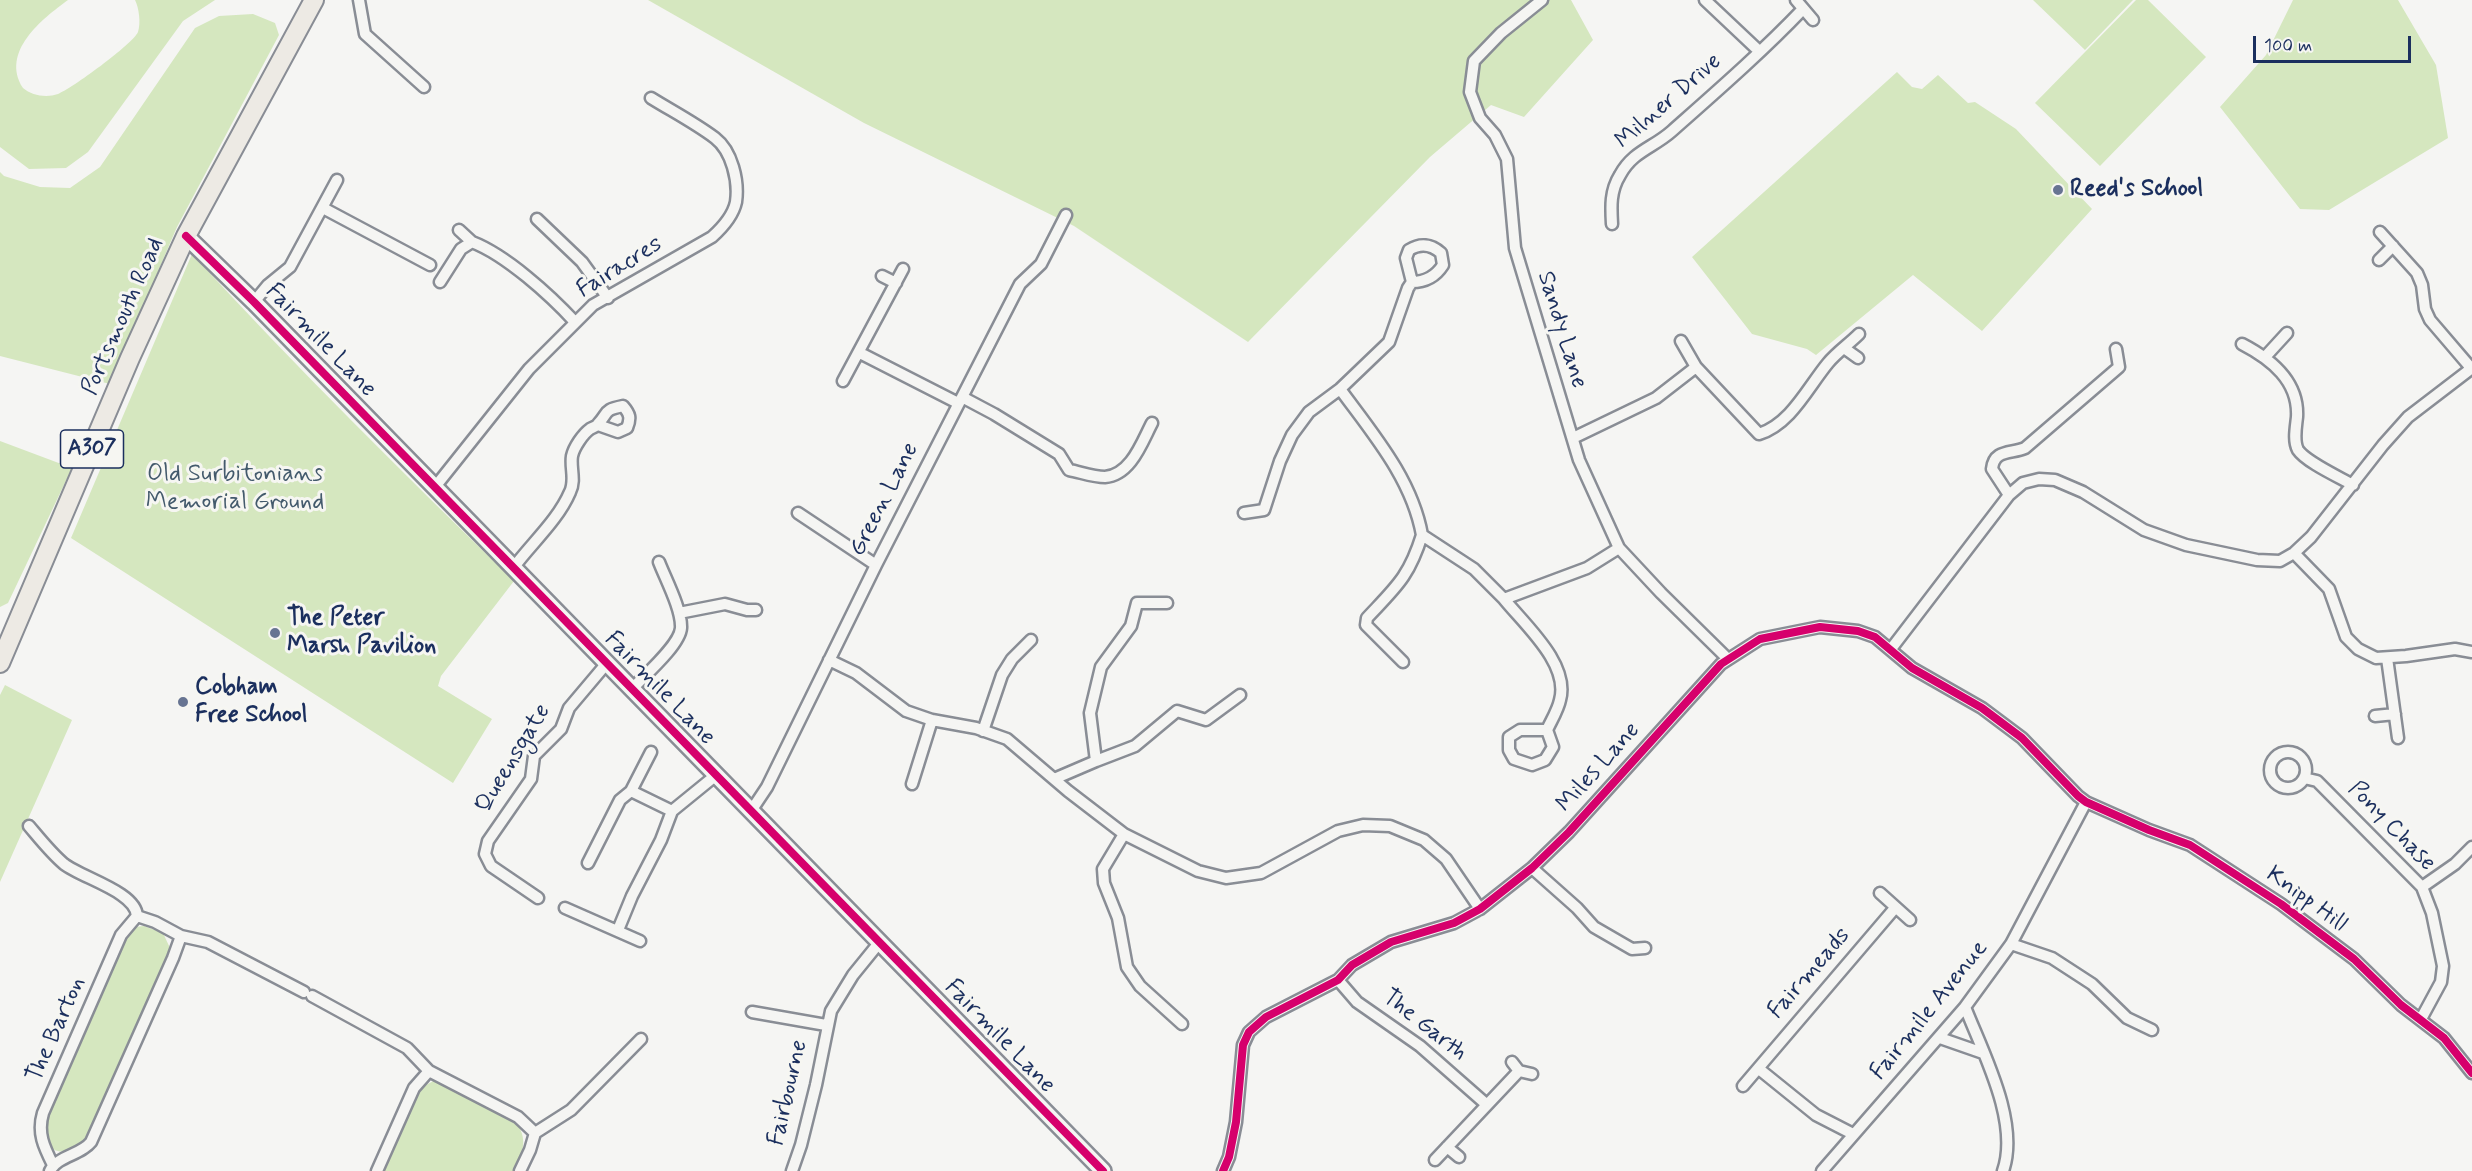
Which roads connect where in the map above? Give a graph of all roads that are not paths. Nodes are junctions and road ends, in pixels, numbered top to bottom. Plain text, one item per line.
1 (314, 0) edge
2 (359, 0) edge
3 (1542, 0) edge
4 (1705, 0) edge
5 (1800, 4) edge
6 (1813, 20) dead end
7 (1759, 51) junction
8 (424, 87) dead end
9 (651, 98) dead end
10 (337, 180) dead end
11 (323, 208) junction
12 (1066, 214) dead end
13 (537, 219) dead end
14 (1612, 224) dead end
15 (459, 230) dead end
16 (2380, 232) dead end
17 (186, 236) junction
18 (472, 242) junction
19 (2393, 246) junction
20 (2379, 260) dead end
21 (430, 265) dead end
22 (903, 269) dead end
23 (882, 276) dead end
24 (440, 282) dead end
25 (1412, 282) dead end
26 (896, 283) junction
27 (608, 297) junction
28 (254, 302) junction
29 (575, 322) junction
30 (2287, 333) dead end
31 (1859, 334) dead end
32 (1681, 341) dead end
33 (2242, 344) dead end
34 (1844, 348) junction
35 (2116, 349) dead end
36 (860, 353) junction
37 (2265, 357) junction
38 (1858, 358) dead end
39 (1696, 367) junction
40 (2472, 368) edge
41 (843, 381) dead end
42 (1340, 389) junction
43 (960, 400) junction
44 (1152, 423) dead end
45 (598, 425) dead end
46 (1573, 438) junction
47 (2353, 485) junction
48 (435, 487) junction
49 (2009, 495) junction
50 (798, 513) dead end
51 (1244, 513) dead end
52 (1422, 536) junction
53 (1620, 548) junction
54 (2294, 553) junction
55 (659, 562) dead end
56 (876, 565) junction
57 (514, 567) junction
58 (1504, 599) junction
59 (1167, 603) dead end
60 (756, 610) dead end
61 (679, 613) junction
62 (1031, 640) dead end
63 (1891, 649) junction
64 (2472, 652) edge
65 (2387, 658) junction
66 (1728, 659) junction
67 (829, 660) junction
68 (1403, 662) dead end
69 (0, 663) edge
70 (607, 663) junction
71 (632, 688) junction
72 (1240, 695) dead end
73 (2394, 714) junction
74 (2375, 716) dead end
75 (932, 720) junction
76 (1547, 730) dead end
77 (983, 731) junction
78 (2398, 738) dead end
79 (651, 752) dead end
80 (1096, 760) junction
81 (716, 776) junction
82 (2304, 778) dead end
83 (1054, 779) junction
84 (912, 784) dead end
85 (631, 791) junction
86 (2086, 802) junction
87 (672, 811) junction
88 (751, 811) junction
89 (29, 826) dead end
90 (1124, 834) junction
91 (2472, 847) edge
92 (588, 863) dead end
93 (1532, 868) junction
94 (2422, 887) junction
95 (1880, 893) dead end
96 (538, 897) dead end
97 (565, 908) dead end
98 (1895, 908) junction
99 (1479, 909) junction
100 (137, 916) junction
101 (1910, 920) dead end
102 (618, 930) junction
103 (181, 936) junction
104 (640, 941) dead end
105 (879, 943) junction
106 (2011, 944) junction
107 (1645, 948) dead end
108 (1338, 980) junction
109 (1965, 1007) junction
110 (752, 1012) dead end
111 (2421, 1019) junction
112 (826, 1024) junction
113 (1182, 1024) dead end
114 (2152, 1030) dead end
115 (1940, 1038) junction
116 (641, 1039) dead end
117 (1983, 1053) junction
118 (1759, 1069) junction
119 (429, 1071) junction
120 (2472, 1072) edge
121 (1532, 1074) dead end
122 (1743, 1086) dead end
123 (1486, 1104) junction
124 (535, 1133) junction
125 (1853, 1134) junction
126 (1447, 1147) junction
127 (1459, 1157) dead end
128 (1435, 1160) dead end
129 (52, 1168) edge
130 (377, 1171) edge
131 (520, 1171) edge
132 (792, 1171) edge
133 (1103, 1171) edge
134 (1223, 1171) edge
135 (1822, 1171) edge
136 (2003, 1171) edge

1 - 17 main road, Portsmouth Road / A307
2 - 8 street
3 - 46 street, Sandy Lane
4 - 7 street, Milner Drive
5 - 6 street, Milner Drive
5 - 7 street, Milner Drive
7 - 14 street, Milner Drive
9 - 27 street, Fairacres
10 - 11 street
11 - 21 street
11 - 28 street
12 - 43 street, Green Lane
13 - 27 street
15 - 18 street
16 - 19 street
17 - 28 street, Fairmile Lane
17 - 69 main road, Portsmouth Road / A307
18 - 24 street
18 - 29 street
19 - 20 street
19 - 40 street
22 - 26 street
23 - 26 street
25 - 42 street
26 - 36 street
27 - 29 street, Fairacres
28 - 48 street, Fairmile Lane
29 - 48 street, Fairacres
30 - 37 street
31 - 34 street
32 - 39 street
33 - 37 street
34 - 38 street
34 - 39 street
35 - 49 street
36 - 41 street
36 - 43 street
37 - 47 street
39 - 46 street
40 - 47 street
42 - 51 street
42 - 52 street
43 - 44 street
43 - 56 street, Green Lane
45 - 57 street
46 - 53 street, Sandy Lane
47 - 54 street
48 - 57 street, Fairmile Lane
49 - 54 street
49 - 63 street
50 - 56 street
52 - 58 street
52 - 68 street
53 - 58 street
53 - 66 street, Sandy Lane
54 - 65 street
55 - 61 street
56 - 67 street, Green Lane
57 - 70 street, Fairmile Lane
58 - 76 street
59 - 80 street
60 - 61 street
61 - 71 street
62 - 77 street
63 - 66 street, Miles Lane
63 - 86 street, Miles Lane
64 - 65 street
65 - 73 street
66 - 93 street, Miles Lane
67 - 75 street
67 - 88 street, Green Lane
70 - 71 street, Fairmile Lane
70 - 96 street, Queensgate
71 - 81 street, Fairmile Lane
72 - 80 street
73 - 74 street
73 - 78 street
75 - 77 street
75 - 84 street
77 - 83 street
79 - 85 street
80 - 83 street
81 - 87 street
81 - 88 street, Fairmile Lane
82 - 94 street, Pony Chase
83 - 90 street
85 - 87 street
85 - 92 street
86 - 106 street, Fairmile Avenue
86 - 111 street, Knipp Hill
87 - 102 street
88 - 105 street, Fairmile Lane
89 - 100 street
90 - 99 street
90 - 113 street
91 - 94 street
93 - 99 street, Miles Lane
93 - 107 street
94 - 111 street, Pony Chase
95 - 98 street
97 - 102 street
98 - 101 street
98 - 118 street, Fairmeads
99 - 108 street, Miles Lane
100 - 103 street
100 - 129 street, The Barton
102 - 104 street
103 - 119 street
103 - 129 street, The Barton
105 - 112 street, Fairbourne
105 - 133 street, Fairmile Lane
106 - 109 street, Fairmile Avenue
106 - 114 street
108 - 123 street, The Garth
108 - 134 street, Miles Lane
109 - 115 street, Fairmile Avenue
109 - 117 street
110 - 112 street, Fairbourne
111 - 120 street, Knipp Hill
112 - 132 street, Fairbourne
115 - 117 street
115 - 125 street, Fairmile Avenue
116 - 124 street
117 - 136 street
118 - 122 street, Fairmeads
118 - 125 street
119 - 124 street
119 - 130 street
121 - 123 street
123 - 126 street
124 - 131 street
125 - 135 street, Fairmile Avenue
126 - 127 street
126 - 128 street

